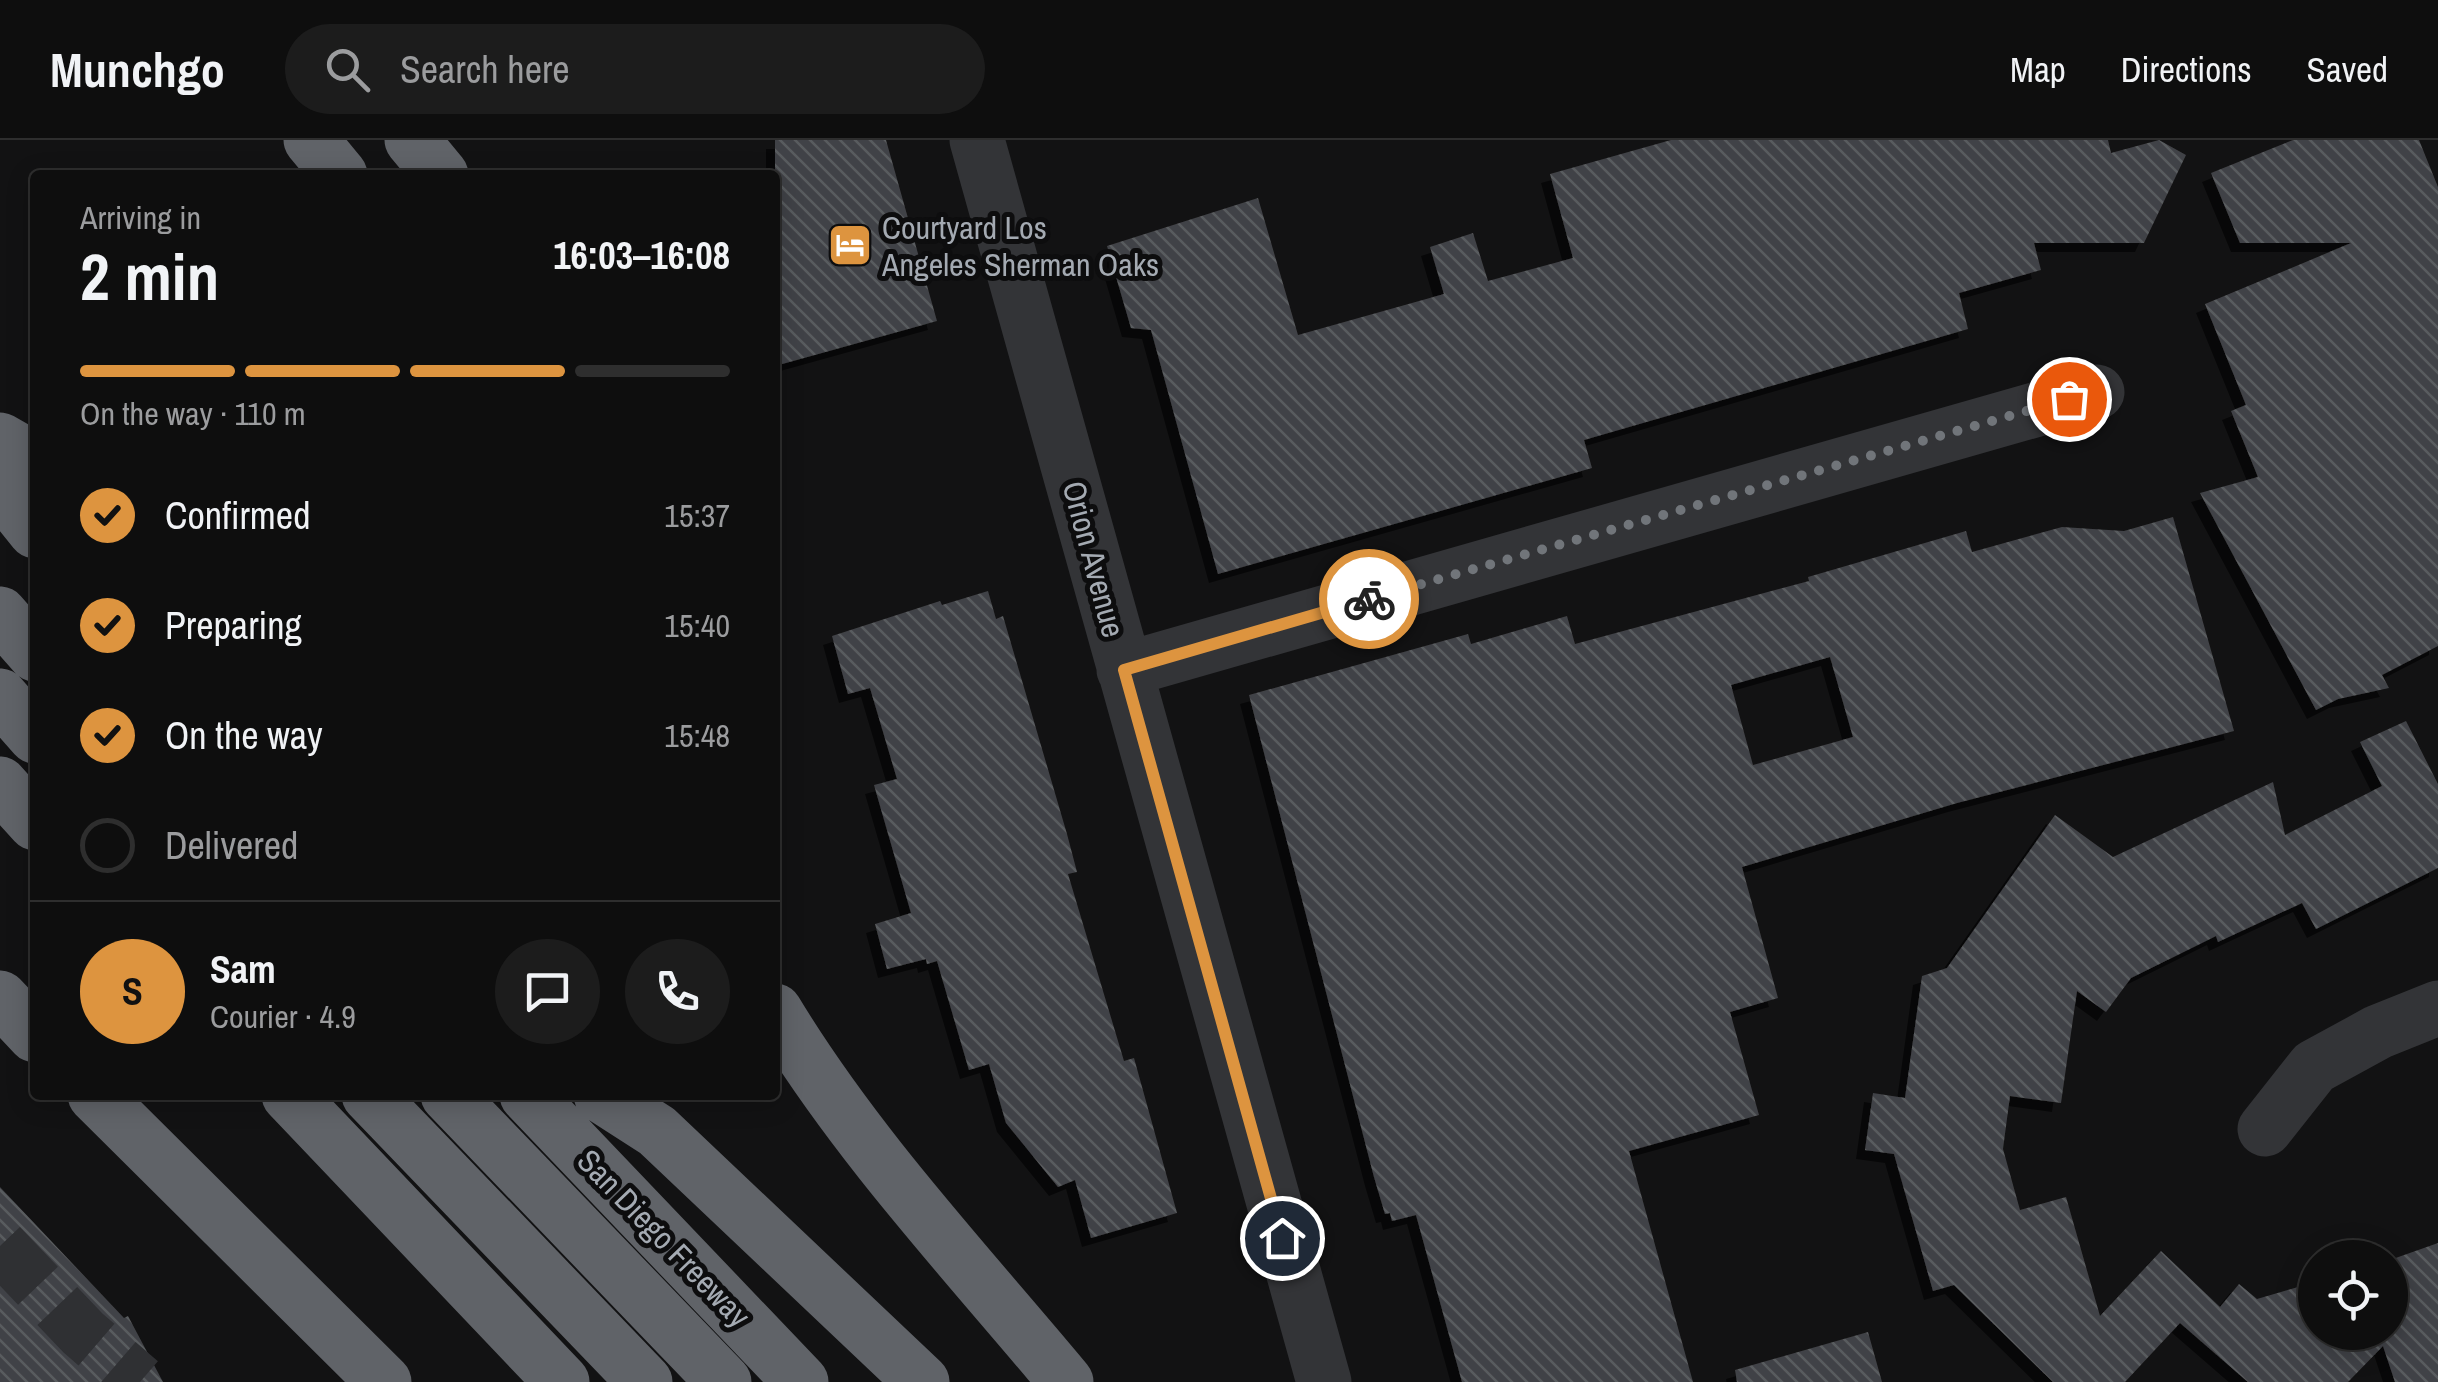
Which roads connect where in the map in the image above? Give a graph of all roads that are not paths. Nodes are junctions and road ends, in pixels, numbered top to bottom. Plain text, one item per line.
1 (312, 140) edge
2 (412, 140) edge
3 (977, 140) edge
4 (336, 170) edge
5 (436, 170) edge
6 (2097, 392) dead end
7 (0, 440) edge
8 (30, 457) edge
9 (0, 488) edge
10 (30, 525) edge
11 (0, 614) edge
12 (30, 648) edge
13 (1124, 670) junction
14 (0, 696) edge
15 (30, 730) edge
16 (0, 784) edge
17 (30, 817) edge
18 (0, 998) edge
19 (2438, 1008) edge
20 (780, 1018) edge
21 (30, 1030) edge
22 (100, 1100) edge
23 (294, 1100) edge
24 (374, 1100) edge
25 (453, 1100) edge
26 (532, 1100) edge
27 (610, 1100) edge
28 (2264, 1129) dead end
29 (384, 1382) edge
30 (562, 1382) edge
31 (645, 1382) edge
32 (724, 1382) edge
33 (801, 1382) edge
34 (922, 1382) edge
35 (1066, 1382) edge
36 (1324, 1382) edge

1 - 4 highway
2 - 5 highway
3 - 13 street, Orion Avenue
6 - 13 street
7 - 8 highway
9 - 10 highway
11 - 12 highway
13 - 36 street, Orion Avenue
14 - 15 highway
16 - 17 highway
18 - 21 highway
19 - 28 street
20 - 35 highway
22 - 29 highway
23 - 30 highway
24 - 31 highway
25 - 32 highway
26 - 33 highway, San Diego Freeway
27 - 34 highway

